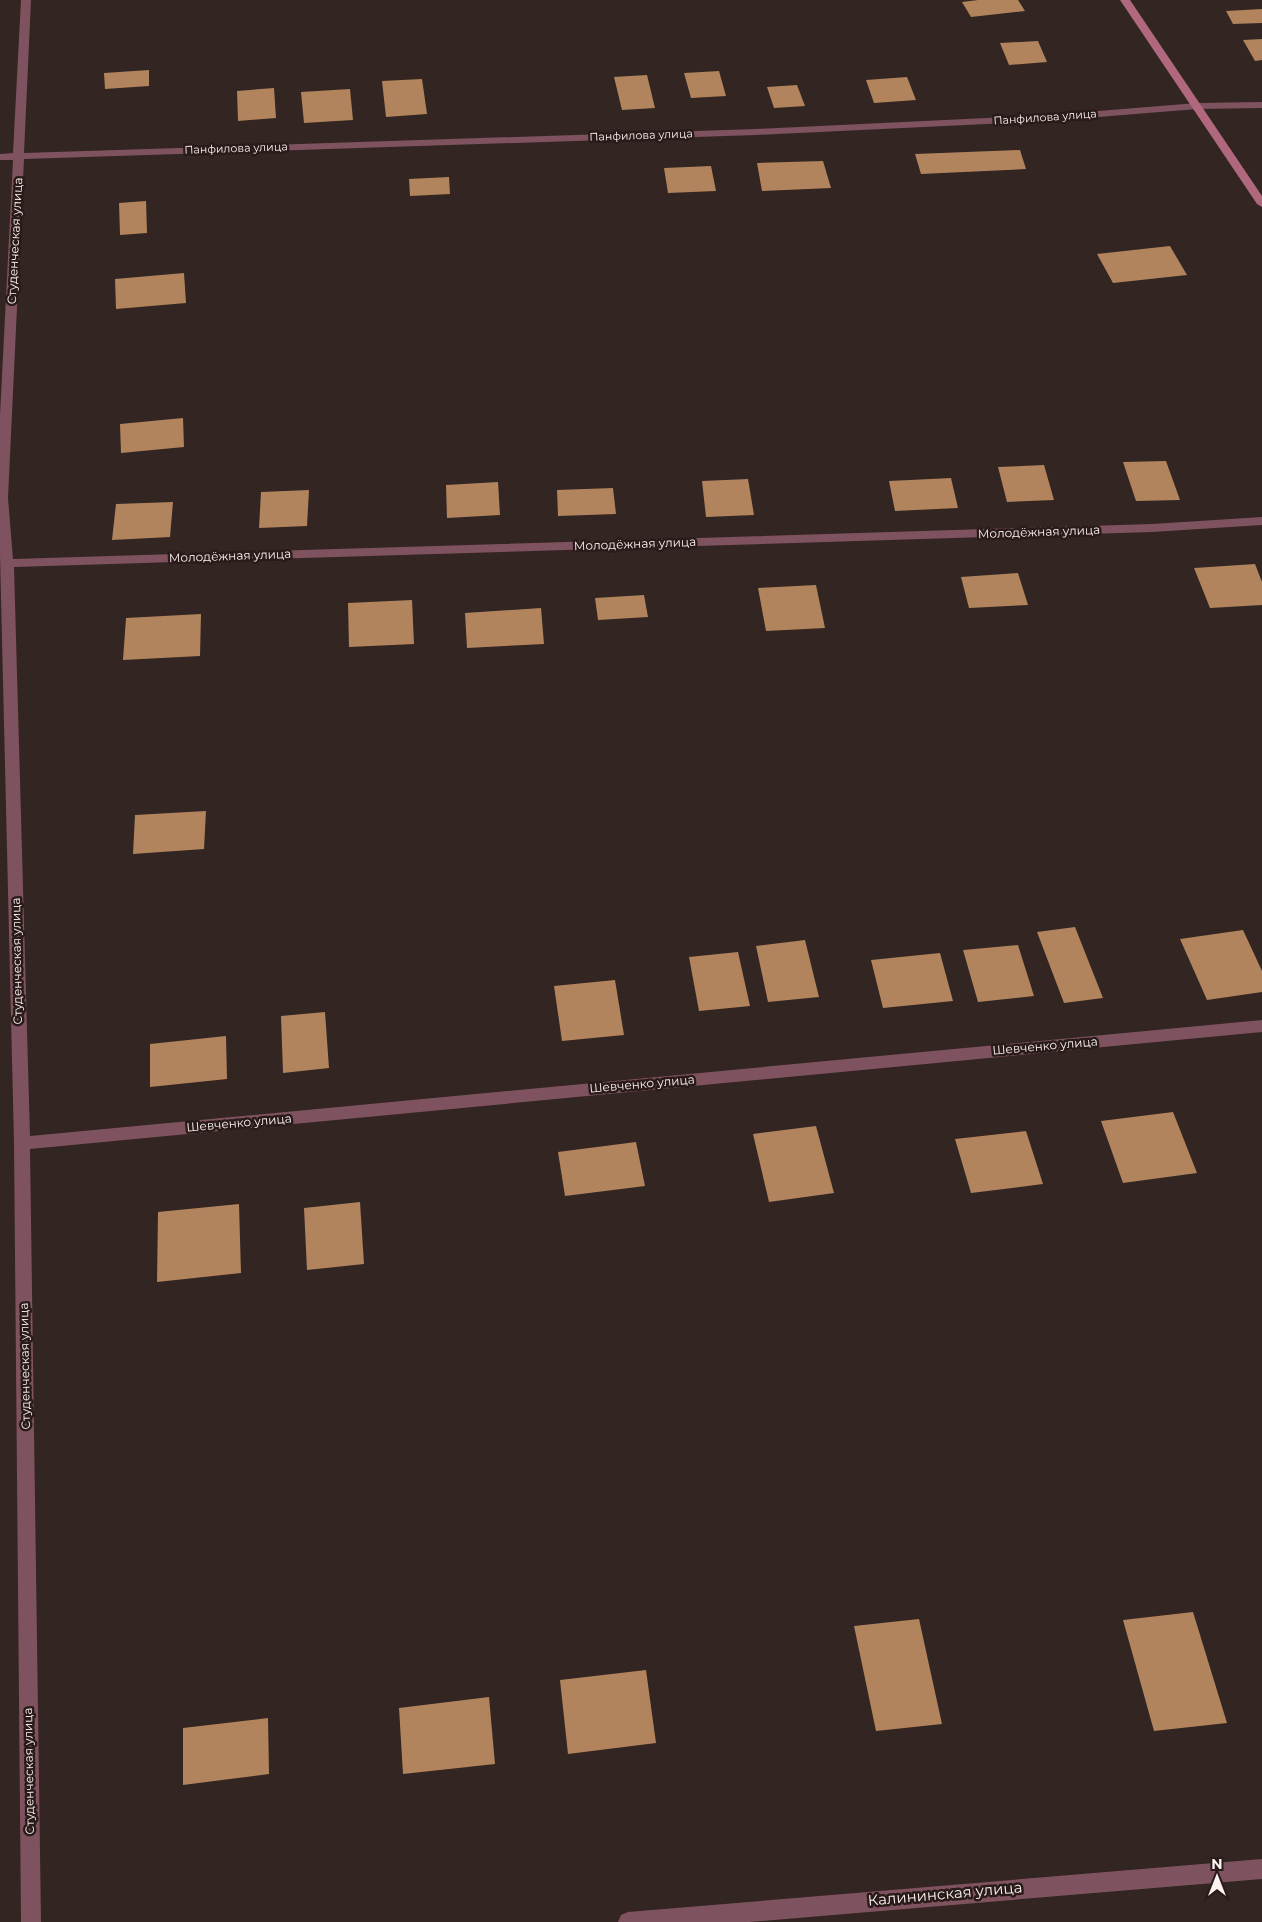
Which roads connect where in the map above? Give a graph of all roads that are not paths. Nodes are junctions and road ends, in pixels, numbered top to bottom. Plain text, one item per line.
1 (26, 0) edge
2 (1125, 0) edge
3 (1197, 106) junction
4 (1262, 106) edge
5 (19, 155) junction
6 (0, 157) edge
7 (1262, 204) edge
8 (1, 498) edge
9 (1262, 521) edge
10 (7, 563) junction
11 (1262, 1026) edge
12 (22, 1143) junction
13 (1262, 1869) edge
14 (31, 1922) edge
15 (628, 1922) edge

1 - 5 street, Студенческая улица
2 - 3 street
3 - 4 street, Панфилова улица
3 - 5 street, Панфилова улица
3 - 7 street
5 - 6 street, Панфилова улица
5 - 8 street, Студенческая улица
8 - 10 street, Студенческая улица
9 - 10 street, Молодёжная улица
10 - 12 street, Студенческая улица
11 - 12 street, Шевченко улица
12 - 14 street, Студенческая улица
13 - 15 street, Калининская улица

